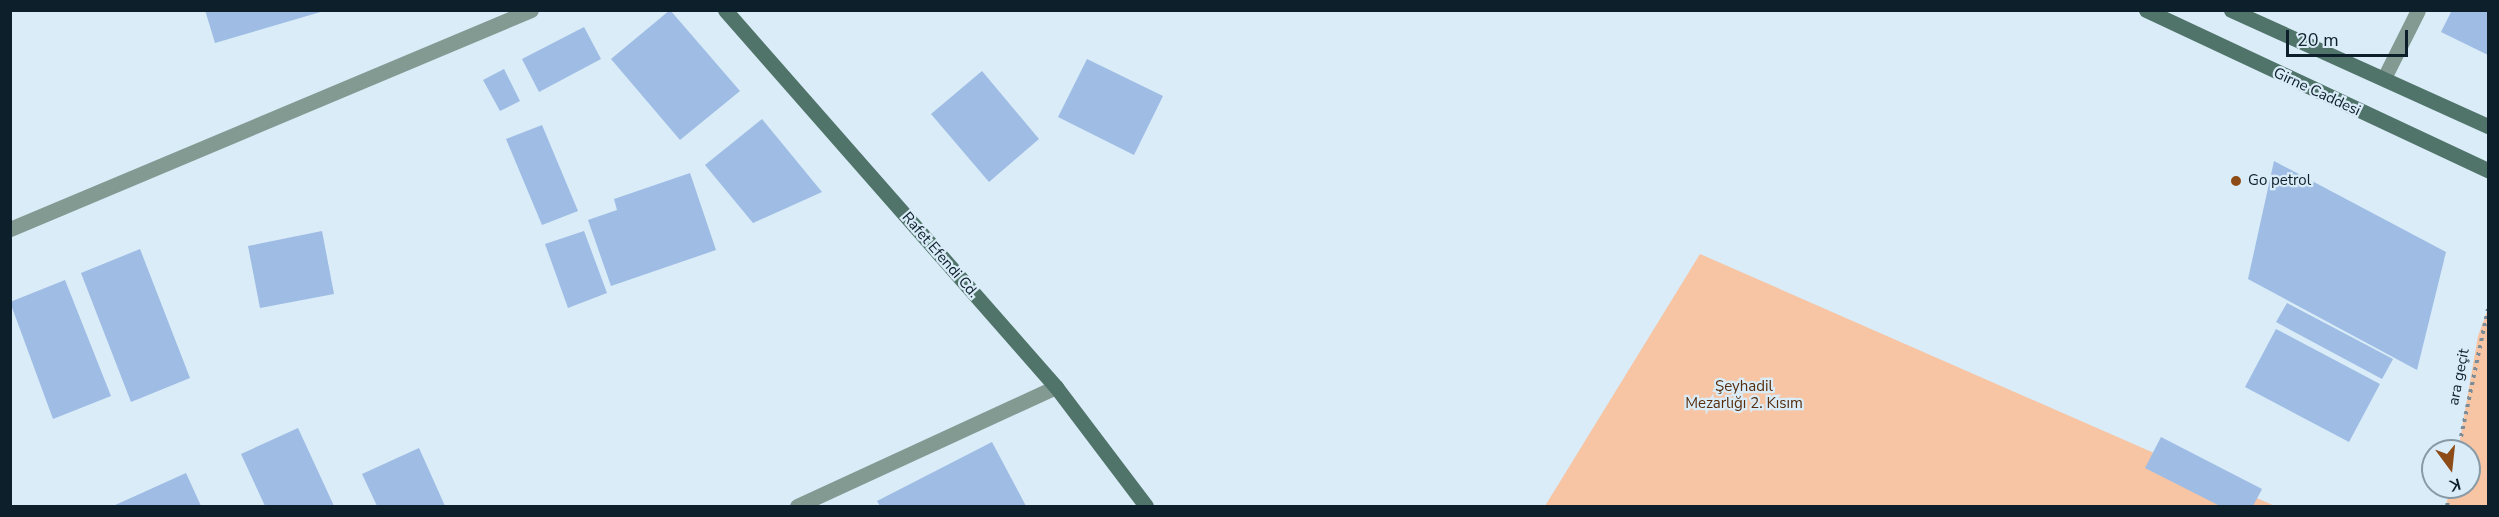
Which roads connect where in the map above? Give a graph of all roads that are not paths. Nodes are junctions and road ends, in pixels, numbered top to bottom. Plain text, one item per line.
1 (531, 10) edge
2 (725, 10) edge
3 (2146, 10) edge
4 (2231, 10) edge
5 (2418, 10) edge
6 (2384, 78) junction
7 (2488, 126) edge
8 (2488, 170) edge
9 (10, 229) edge
10 (1056, 387) junction
11 (797, 507) edge
12 (1146, 507) edge

1 - 9 street
2 - 10 main road, Rafet Efendi Cd.
3 - 8 main road, Girne Caddesi
4 - 6 main road
5 - 6 street
6 - 7 main road
10 - 11 street
10 - 12 main road, Rafet Efendi Cd.

